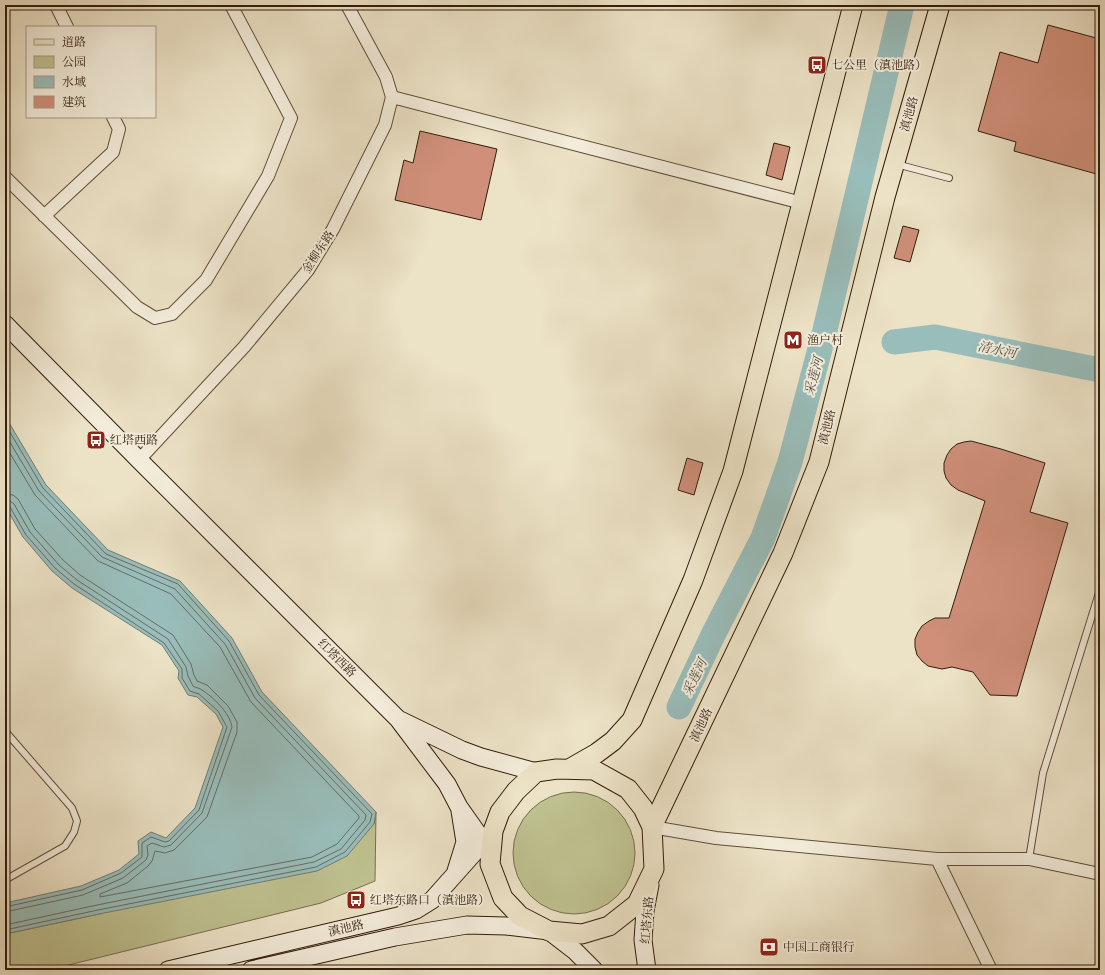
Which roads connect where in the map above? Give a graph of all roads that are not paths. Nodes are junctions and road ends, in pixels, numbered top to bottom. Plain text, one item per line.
1 (56, 5) edge
2 (231, 5) edge
3 (347, 5) edge
4 (853, 5) edge
5 (940, 5) edge
6 (66, 26) edge
7 (392, 97) junction
8 (114, 118) edge
9 (895, 164) junction
10 (5, 178) edge
11 (949, 178) dead end
12 (802, 203) junction
13 (44, 216) junction
14 (5, 324) edge
15 (139, 460) junction
16 (1099, 593) edge
17 (398, 719) junction
18 (5, 731) edge
19 (569, 769) junction
20 (536, 772) junction
21 (459, 807) junction
22 (652, 827) junction
23 (489, 842) junction
24 (937, 859) junction
25 (1029, 859) junction
26 (654, 870) junction
27 (456, 873) junction
28 (1100, 874) edge
29 (5, 880) edge
30 (549, 931) junction
31 (168, 970) edge
32 (251, 970) edge
33 (594, 970) edge
34 (647, 970) edge
35 (991, 970) edge

1 - 6 street
2 - 13 street
3 - 7 street
4 - 12 main road
5 - 9 main road, 滇池路
7 - 12 street
7 - 15 street, 金柳东路
8 - 13 street
9 - 11 lane
9 - 22 main road, 滇池路
10 - 13 street
12 - 19 main road
14 - 15 street, 红塔西路
15 - 17 street, 红塔西路
16 - 25 lane
17 - 20 street
17 - 21 street
18 - 29 lane
19 - 20 main road
19 - 22 main road
20 - 23 main road
21 - 23 street
21 - 27 street
22 - 24 street
22 - 26 main road
23 - 27 street, 滇池路
23 - 30 main road
24 - 25 street
24 - 35 street
25 - 28 street
26 - 30 main road
26 - 34 street, 红塔东路
27 - 31 street, 滇池路
30 - 32 street, 滇池路
30 - 33 street

